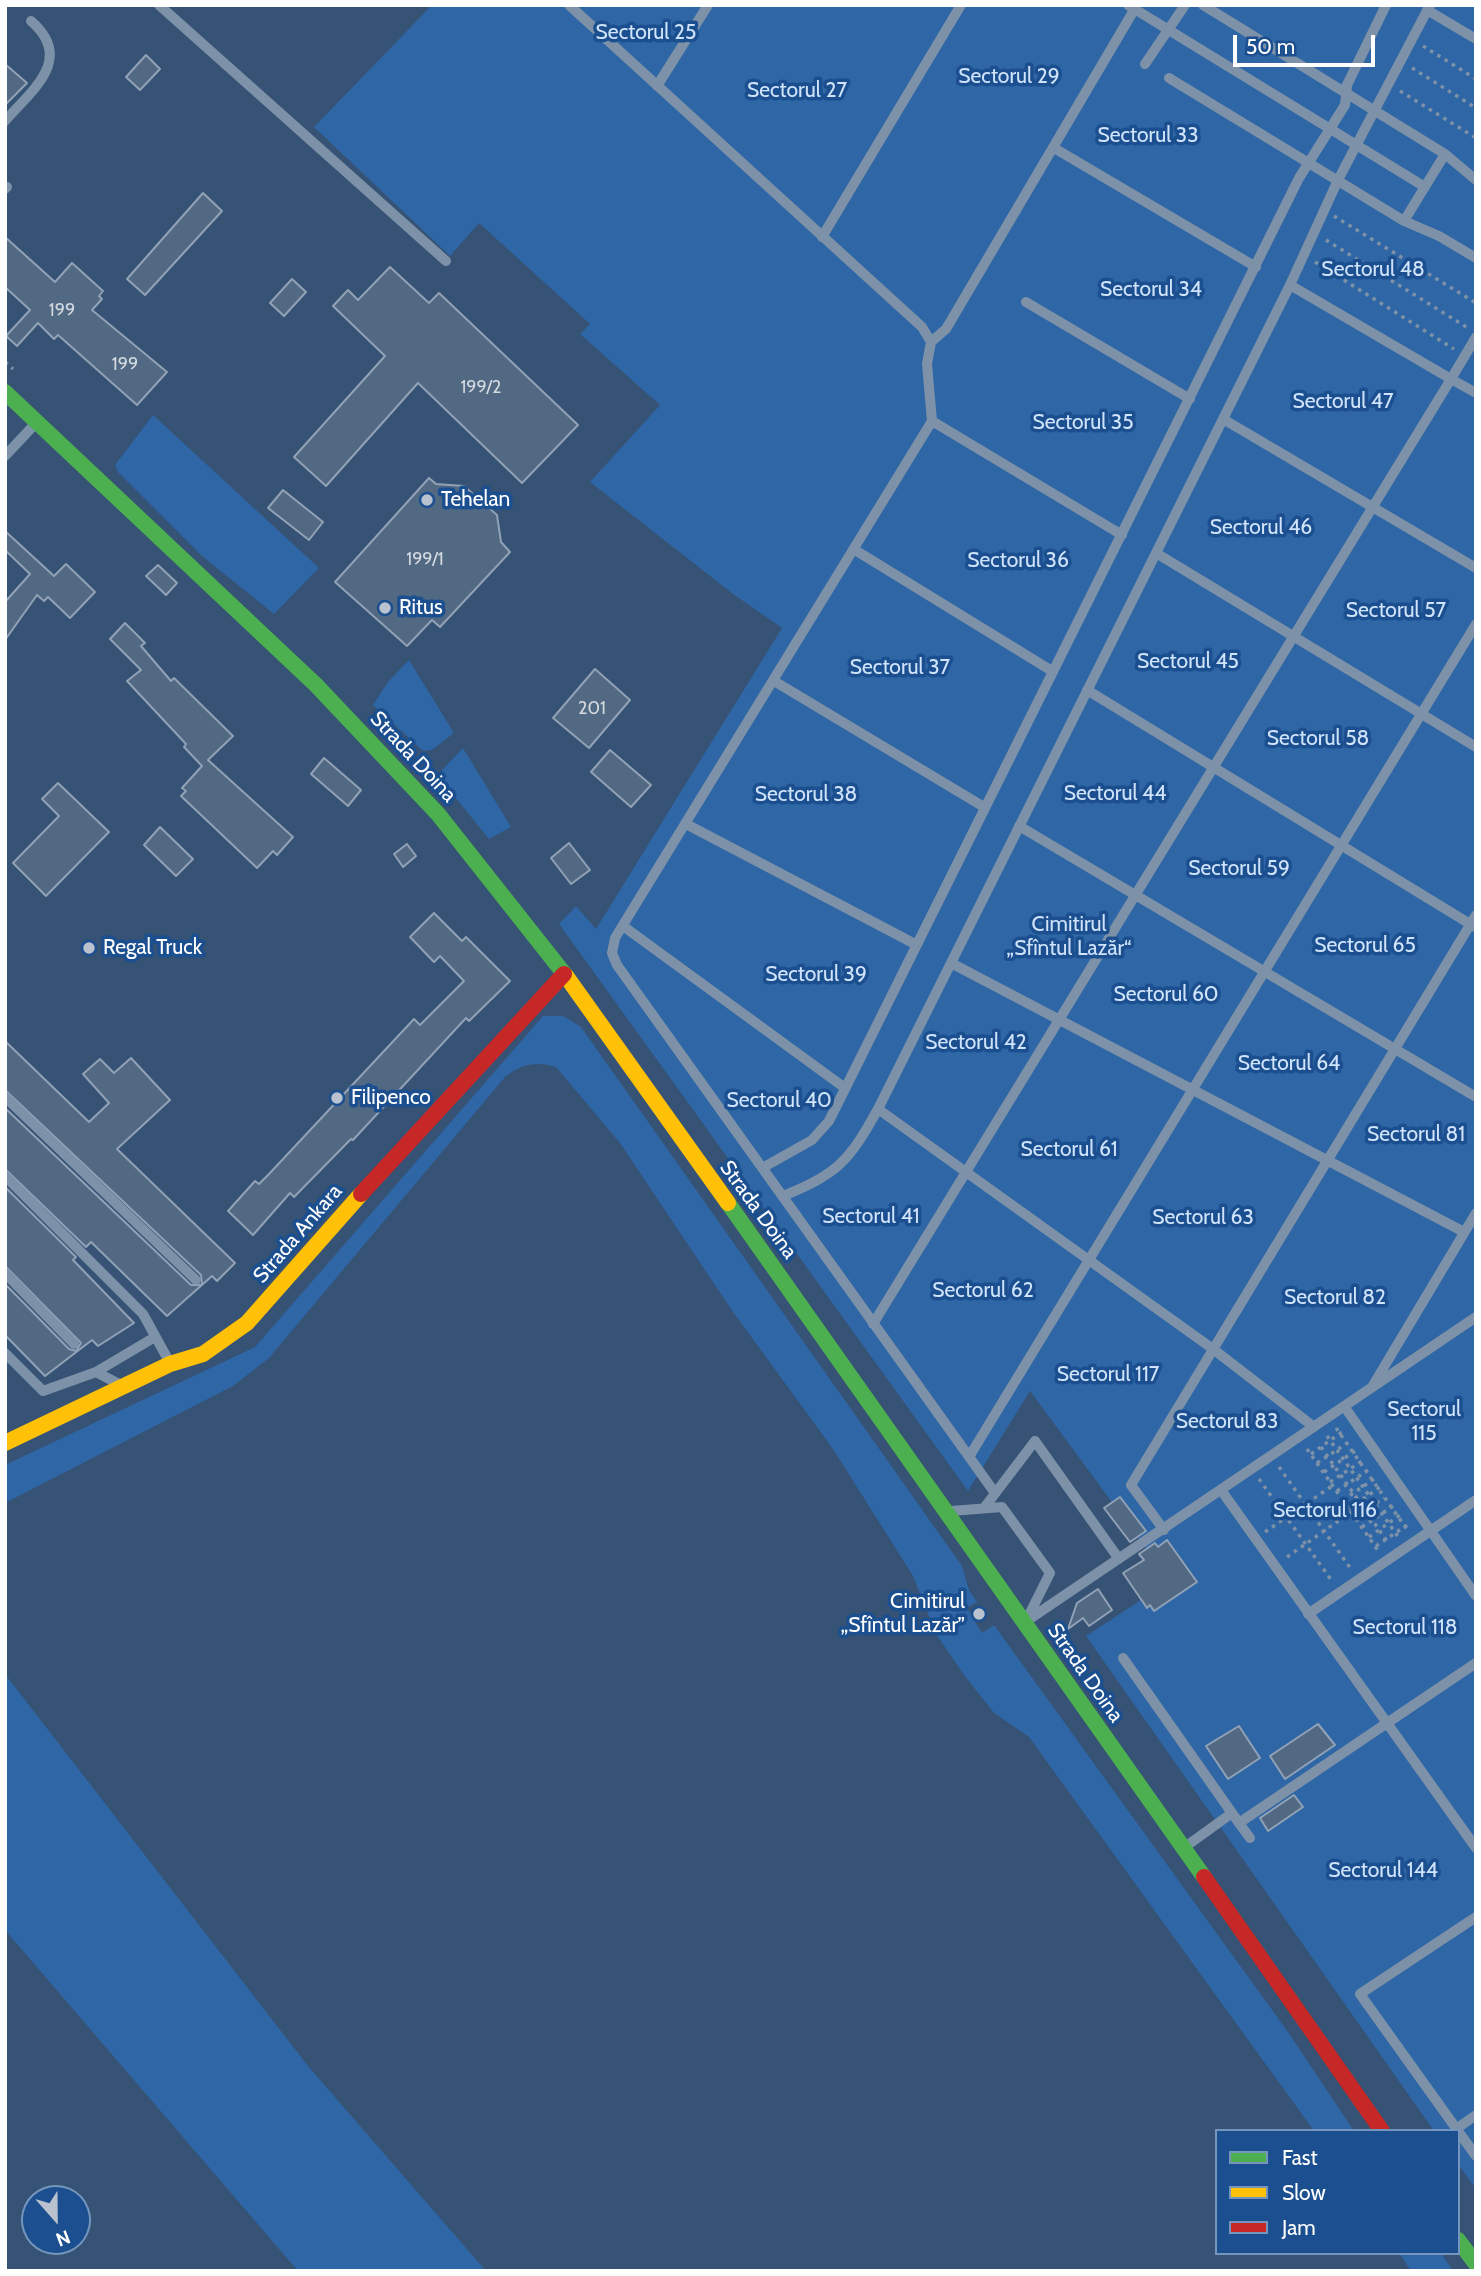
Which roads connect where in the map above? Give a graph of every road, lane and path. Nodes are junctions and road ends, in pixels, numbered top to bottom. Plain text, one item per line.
1 (159, 5) edge
2 (569, 5) edge
3 (709, 5) edge
4 (961, 5) edge
5 (1185, 5) edge
6 (1203, 5) edge
7 (1386, 5) edge
8 (1133, 7) edge
9 (1428, 8) edge
10 (31, 21) dead end
11 (1169, 30) junction
12 (1412, 39) junction
13 (1476, 39) edge
14 (1401, 61) junction
15 (1145, 64) dead end
16 (1169, 78) dead end
17 (1476, 79) edge
18 (1389, 84) junction
19 (657, 86) junction
20 (1346, 94) junction
21 (1476, 108) edge
22 (1376, 112) junction
23 (5, 121) edge
24 (1330, 129) junction
25 (1476, 138) edge
26 (1357, 146) junction
27 (1054, 148) junction
28 (1445, 154) junction
29 (1309, 162) junction
30 (1338, 180) junction
31 (1476, 180) edge
32 (1425, 187) junction
33 (1326, 211) junction
34 (1404, 221) junction
35 (1315, 233) junction
36 (822, 237) junction
37 (1304, 255) junction
38 (1476, 258) edge
39 (446, 261) dead end
40 (1256, 267) junction
41 (1290, 285) junction
42 (1026, 302) dead end
43 (1476, 303) edge
44 (1474, 334) edge
45 (931, 342) junction
46 (1465, 356) junction
47 (1451, 379) junction
48 (5, 393) edge
49 (1476, 394) edge
50 (1190, 399) junction
51 (1223, 419) junction
52 (932, 421) junction
53 (37, 422) junction
54 (5, 456) edge
55 (1373, 506) junction
56 (1122, 535) junction
57 (855, 550) junction
58 (1156, 553) junction
59 (1476, 568) edge
60 (1476, 624) edge
61 (1294, 636) junction
62 (1052, 671) junction
63 (774, 681) junction
64 (1087, 690) junction
65 (1421, 713) junction
66 (1476, 747) edge
67 (1213, 768) junction
68 (984, 807) junction
69 (685, 824) junction
70 (1019, 826) junction
71 (1342, 845) junction
72 (1135, 895) junction
73 (1474, 922) edge
74 (623, 926) junction
75 (915, 944) junction
76 (951, 963) junction
77 (1264, 972) junction
78 (564, 974) junction
79 (1059, 1020) junction
80 (1395, 1049) junction
81 (845, 1088) junction
82 (1194, 1089) junction
83 (5, 1097) edge
84 (1476, 1097) edge
85 (878, 1109) junction
86 (1326, 1162) junction
87 (764, 1167) junction
88 (966, 1174) junction
89 (5, 1176) edge
90 (783, 1196) junction
91 (1476, 1213) edge
92 (1464, 1232) junction
93 (1088, 1261) junction
94 (5, 1273) edge
95 (196, 1280) dead end
96 (1476, 1317) edge
97 (873, 1324) junction
98 (155, 1337) junction
99 (74, 1344) dead end
100 (1213, 1349) junction
101 (5, 1353) edge
102 (170, 1364) junction
103 (96, 1372) junction
104 (124, 1387) junction
105 (1371, 1389) junction
106 (1345, 1406) junction
107 (1333, 1424) dead end
108 (1349, 1427) dead end
109 (1319, 1429) junction
110 (1340, 1433) junction
111 (1356, 1437) dead end
112 (1330, 1440) junction
113 (5, 1443) edge
114 (1347, 1443) junction
115 (1303, 1445) dead end
116 (1363, 1446) dead end
117 (1321, 1447) junction
118 (1337, 1450) junction
119 (1353, 1452) junction
120 (1310, 1454) junction
121 (1369, 1455) dead end
122 (1327, 1456) junction
123 (969, 1458) junction
124 (1343, 1459) junction
125 (1360, 1462) junction
126 (1277, 1464) dead end
127 (1317, 1464) junction
128 (1376, 1465) dead end
129 (1334, 1466) junction
130 (1350, 1469) junction
131 (1366, 1471) junction
132 (1323, 1473) junction
133 (1382, 1474) dead end
134 (1341, 1475) junction
135 (1258, 1477) dead end
136 (1357, 1478) junction
137 (1372, 1480) junction
138 (1388, 1482) dead end
139 (1331, 1484) junction
140 (1347, 1484) junction
141 (1363, 1487) junction
142 (1378, 1488) junction
143 (1221, 1490) junction
144 (1394, 1491) dead end
145 (1336, 1492) junction
146 (995, 1493) junction
147 (1353, 1493) junction
148 (1369, 1495) junction
149 (1385, 1498) junction
150 (1343, 1500) junction
151 (1476, 1500) edge
152 (1401, 1501) dead end
153 (1359, 1502) junction
154 (1305, 1504) junction
155 (1375, 1504) junction
156 (1391, 1507) junction
157 (984, 1508) junction
158 (1408, 1510) dead end
159 (947, 1511) junction
160 (1350, 1511) junction
161 (1366, 1511) junction
162 (1382, 1514) junction
163 (1287, 1517) junction
164 (1398, 1517) junction
165 (1355, 1518) junction
166 (1372, 1520) junction
167 (1415, 1520) dead end
168 (1389, 1523) junction
169 (1405, 1526) junction
170 (1362, 1527) junction
171 (1164, 1530) junction
172 (1379, 1530) junction
173 (1431, 1530) junction
174 (1324, 1531) junction
175 (1395, 1533) junction
176 (1260, 1536) dead end
177 (1411, 1536) dead end
178 (1369, 1537) junction
179 (1386, 1539) junction
180 (1402, 1542) dead end
181 (1306, 1544) junction
182 (1375, 1546) junction
183 (1392, 1549) dead end
184 (1381, 1555) dead end
185 (1119, 1559) junction
186 (1279, 1562) dead end
187 (1354, 1574) dead end
188 (1336, 1587) dead end
189 (1476, 1596) edge
190 (1308, 1614) junction
191 (1025, 1622) junction
192 (1123, 1658) dead end
193 (1476, 1663) edge
194 (1386, 1726) junction
195 (1232, 1813) junction
196 (1240, 1823) junction
197 (1250, 1838) dead end
198 (1476, 1848) edge
199 (1182, 1849) junction
200 (1476, 1917) edge
201 (1476, 2115) edge
202 (1381, 2129) edge
203 (1456, 2129) edge
204 (1458, 2129) edge
205 (1460, 2134) edge
206 (1476, 2156) edge
207 (1460, 2242) edge
208 (1476, 2264) edge

1 - 39 lane
2 - 19 lane
3 - 19 lane
4 - 36 lane
5 - 11 lane
6 - 20 lane
7 - 20 lane
8 - 11 lane
8 - 27 lane
9 - 12 lane
9 - 13 lane
10 - 23 lane
11 - 15 lane
11 - 24 lane
12 - 14 lane
12 - 17 path
14 - 18 lane
14 - 21 path
16 - 29 lane
18 - 22 lane
18 - 25 path
19 - 36 lane
20 - 22 lane
20 - 24 lane
22 - 26 lane
22 - 28 lane
24 - 26 lane
24 - 29 lane
26 - 30 lane
26 - 32 lane
27 - 40 lane
27 - 45 lane
28 - 31 lane
28 - 32 lane
29 - 30 lane
29 - 40 lane
30 - 33 lane
30 - 34 lane
32 - 34 lane
33 - 35 lane
33 - 43 path
34 - 38 lane
35 - 37 lane
35 - 44 path
36 - 45 lane
37 - 41 lane
37 - 46 path
40 - 50 lane
41 - 47 lane
41 - 51 lane
42 - 50 lane
44 - 46 lane
45 - 52 lane
46 - 47 lane
47 - 49 lane
47 - 55 lane
48 - 53 main road, Strada Doina
50 - 56 lane
51 - 55 lane
51 - 58 lane
52 - 56 lane
52 - 57 lane
53 - 54 lane
53 - 78 main road, Strada Doina
55 - 59 lane
55 - 61 lane
56 - 62 lane
57 - 62 lane
57 - 63 lane
58 - 61 lane
58 - 64 lane
60 - 65 lane
61 - 65 lane
61 - 67 lane
62 - 68 lane
63 - 68 lane
63 - 69 lane
64 - 67 lane
64 - 70 lane
65 - 66 lane
65 - 71 lane
67 - 71 lane
67 - 72 lane
68 - 75 lane
69 - 74 lane
69 - 75 lane
70 - 72 lane
70 - 76 lane
71 - 73 lane
71 - 77 lane
72 - 77 lane
72 - 79 lane
73 - 80 lane
74 - 81 lane
74 - 87 lane
75 - 81 lane
76 - 79 lane
76 - 85 lane
77 - 80 lane
77 - 82 lane
78 - 102 main road, Strada Ankara
78 - 159 main road, Strada Doina
79 - 82 lane
79 - 88 lane
80 - 84 lane
80 - 86 lane
81 - 87 lane
82 - 86 lane
82 - 93 lane
83 - 95 lane
85 - 88 lane
85 - 90 lane
86 - 92 lane
86 - 100 lane
87 - 90 lane
88 - 93 lane
88 - 97 lane
89 - 98 lane
90 - 97 lane
91 - 92 lane
92 - 105 lane
93 - 100 lane
93 - 123 lane
94 - 99 lane
96 - 105 lane
97 - 123 lane
98 - 102 lane
98 - 103 lane
100 - 109 lane
100 - 171 lane
101 - 103 lane
102 - 104 main road, Strada Ankara
103 - 104 lane
104 - 113 main road, Strada Ankara
105 - 106 lane
106 - 109 lane
106 - 173 lane
107 - 110 path
108 - 110 path
109 - 112 path
109 - 143 lane
110 - 112 path
110 - 114 path
111 - 114 path
112 - 117 path
112 - 118 path
114 - 118 path
114 - 119 path
115 - 120 path
116 - 119 path
117 - 120 path
117 - 122 path
118 - 122 path
118 - 124 path
119 - 124 path
119 - 125 path
120 - 127 path
121 - 125 path
122 - 127 path
122 - 129 path
123 - 146 lane
124 - 129 path
124 - 130 path
125 - 130 path
125 - 131 path
126 - 154 path
127 - 132 path
128 - 131 path
129 - 132 path
129 - 134 path
130 - 134 path
130 - 136 path
131 - 136 path
131 - 137 path
132 - 139 path
133 - 137 path
134 - 139 path
134 - 140 path
135 - 163 path
136 - 140 path
136 - 141 path
137 - 141 path
137 - 142 path
138 - 142 path
139 - 145 path
139 - 154 path
140 - 145 path
140 - 147 path
141 - 147 path
141 - 148 path
142 - 148 path
142 - 149 path
143 - 171 lane
143 - 190 lane
144 - 149 path
145 - 150 path
146 - 157 lane
146 - 185 lane
147 - 150 path
147 - 153 path
148 - 153 path
148 - 155 path
149 - 155 path
149 - 156 path
150 - 160 path
151 - 173 lane
152 - 156 path
153 - 160 path
153 - 161 path
154 - 163 path
154 - 174 path
155 - 161 path
155 - 162 path
156 - 162 path
156 - 164 path
157 - 159 lane
157 - 191 lane
158 - 164 path
159 - 191 main road, Strada Doina
160 - 165 path
160 - 174 path
161 - 165 path
161 - 166 path
162 - 166 path
162 - 168 path
163 - 176 path
163 - 181 path
164 - 168 path
164 - 169 path
165 - 170 path
166 - 170 path
166 - 172 path
167 - 169 path
168 - 172 path
168 - 175 path
169 - 175 path
169 - 177 path
170 - 178 path
171 - 185 lane
172 - 178 path
172 - 179 path
173 - 189 lane
173 - 190 lane
174 - 181 path
174 - 187 path
175 - 179 path
175 - 180 path
178 - 182 path
179 - 182 path
179 - 183 path
181 - 186 path
181 - 188 path
182 - 184 path
185 - 191 lane
190 - 194 lane
191 - 199 main road, Strada Doina
192 - 195 lane
193 - 194 lane
194 - 196 lane
194 - 198 lane
195 - 196 lane
195 - 199 lane
196 - 197 lane
199 - 202 main road, Strada Doina
200 - 203 lane
201 - 204 lane
205 - 206 lane
207 - 208 main road

